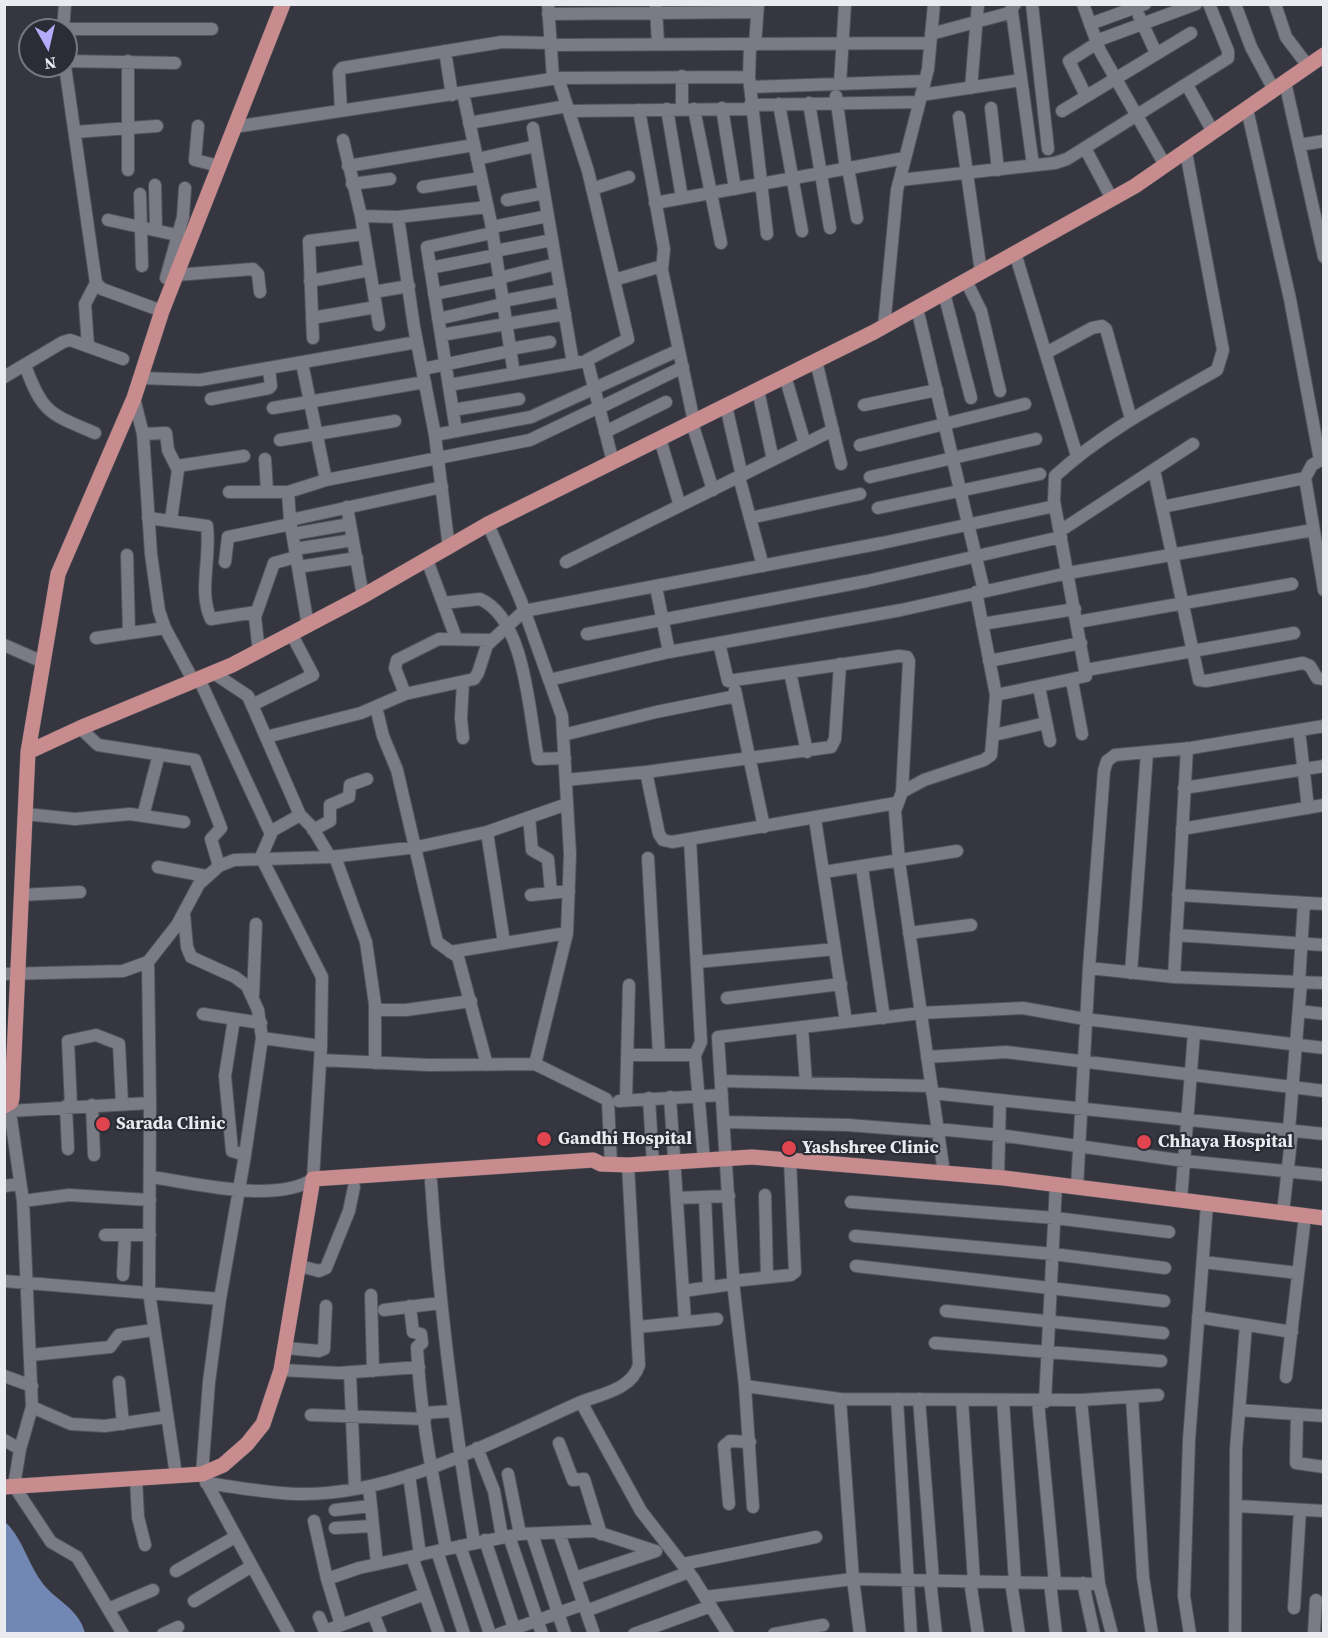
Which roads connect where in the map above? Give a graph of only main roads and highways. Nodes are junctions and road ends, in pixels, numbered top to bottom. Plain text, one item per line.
1 (284, 4) edge
2 (1323, 55) edge
3 (28, 753) junction
4 (10, 974) edge
5 (7, 1107) edge
6 (536, 1169) junction
7 (309, 1185) junction
8 (1323, 1218) edge
9 (9, 1486) edge

1 - 3 main road
2 - 3 main road
3 - 4 main road
4 - 5 main road
6 - 7 main road
6 - 7 main road
6 - 8 main road
7 - 9 main road

